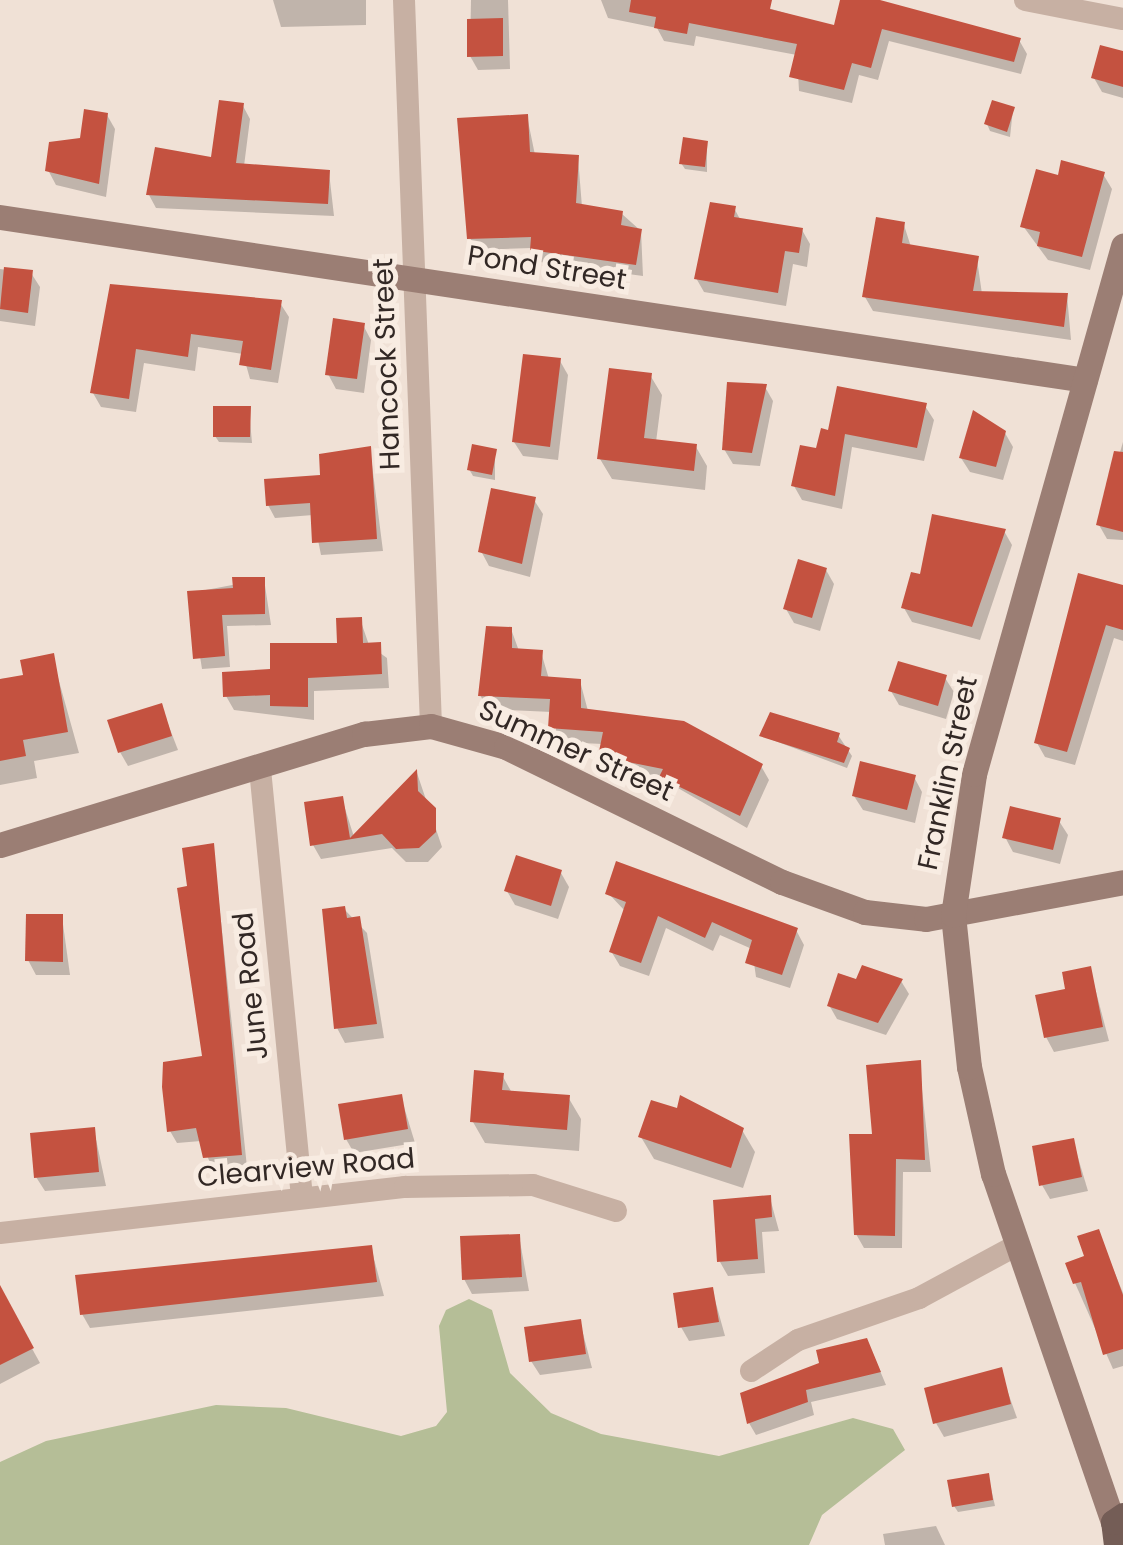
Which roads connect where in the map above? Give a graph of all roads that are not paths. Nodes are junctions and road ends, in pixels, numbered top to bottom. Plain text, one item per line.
1 (404, 0) edge
2 (1025, 0) edge
3 (1123, 19) edge
4 (0, 217) edge
5 (1123, 246) edge
6 (414, 278) junction
7 (1085, 380) junction
8 (431, 726) junction
9 (260, 769) junction
10 (0, 845) edge
11 (1123, 882) edge
12 (953, 915) junction
13 (302, 1197) junction
14 (616, 1211) dead end
15 (0, 1234) edge
16 (1015, 1246) junction
17 (751, 1371) dead end
18 (1118, 1527) edge

1 - 6 street, Hancock Street
2 - 3 street
4 - 6 main road, Pond Street
5 - 7 main road, Franklin Street
6 - 7 main road, Pond Street
6 - 8 street, Hancock Street
7 - 12 main road, Franklin Street
8 - 9 main road, Summer Street
8 - 12 main road, Summer Street
9 - 10 main road, Summer Street
9 - 13 street, June Road
11 - 12 main road, Summer Street
12 - 16 main road, Franklin Street
13 - 14 street, Clearview Road
13 - 15 street, Clearview Road
16 - 17 street
16 - 18 main road, Franklin Street

